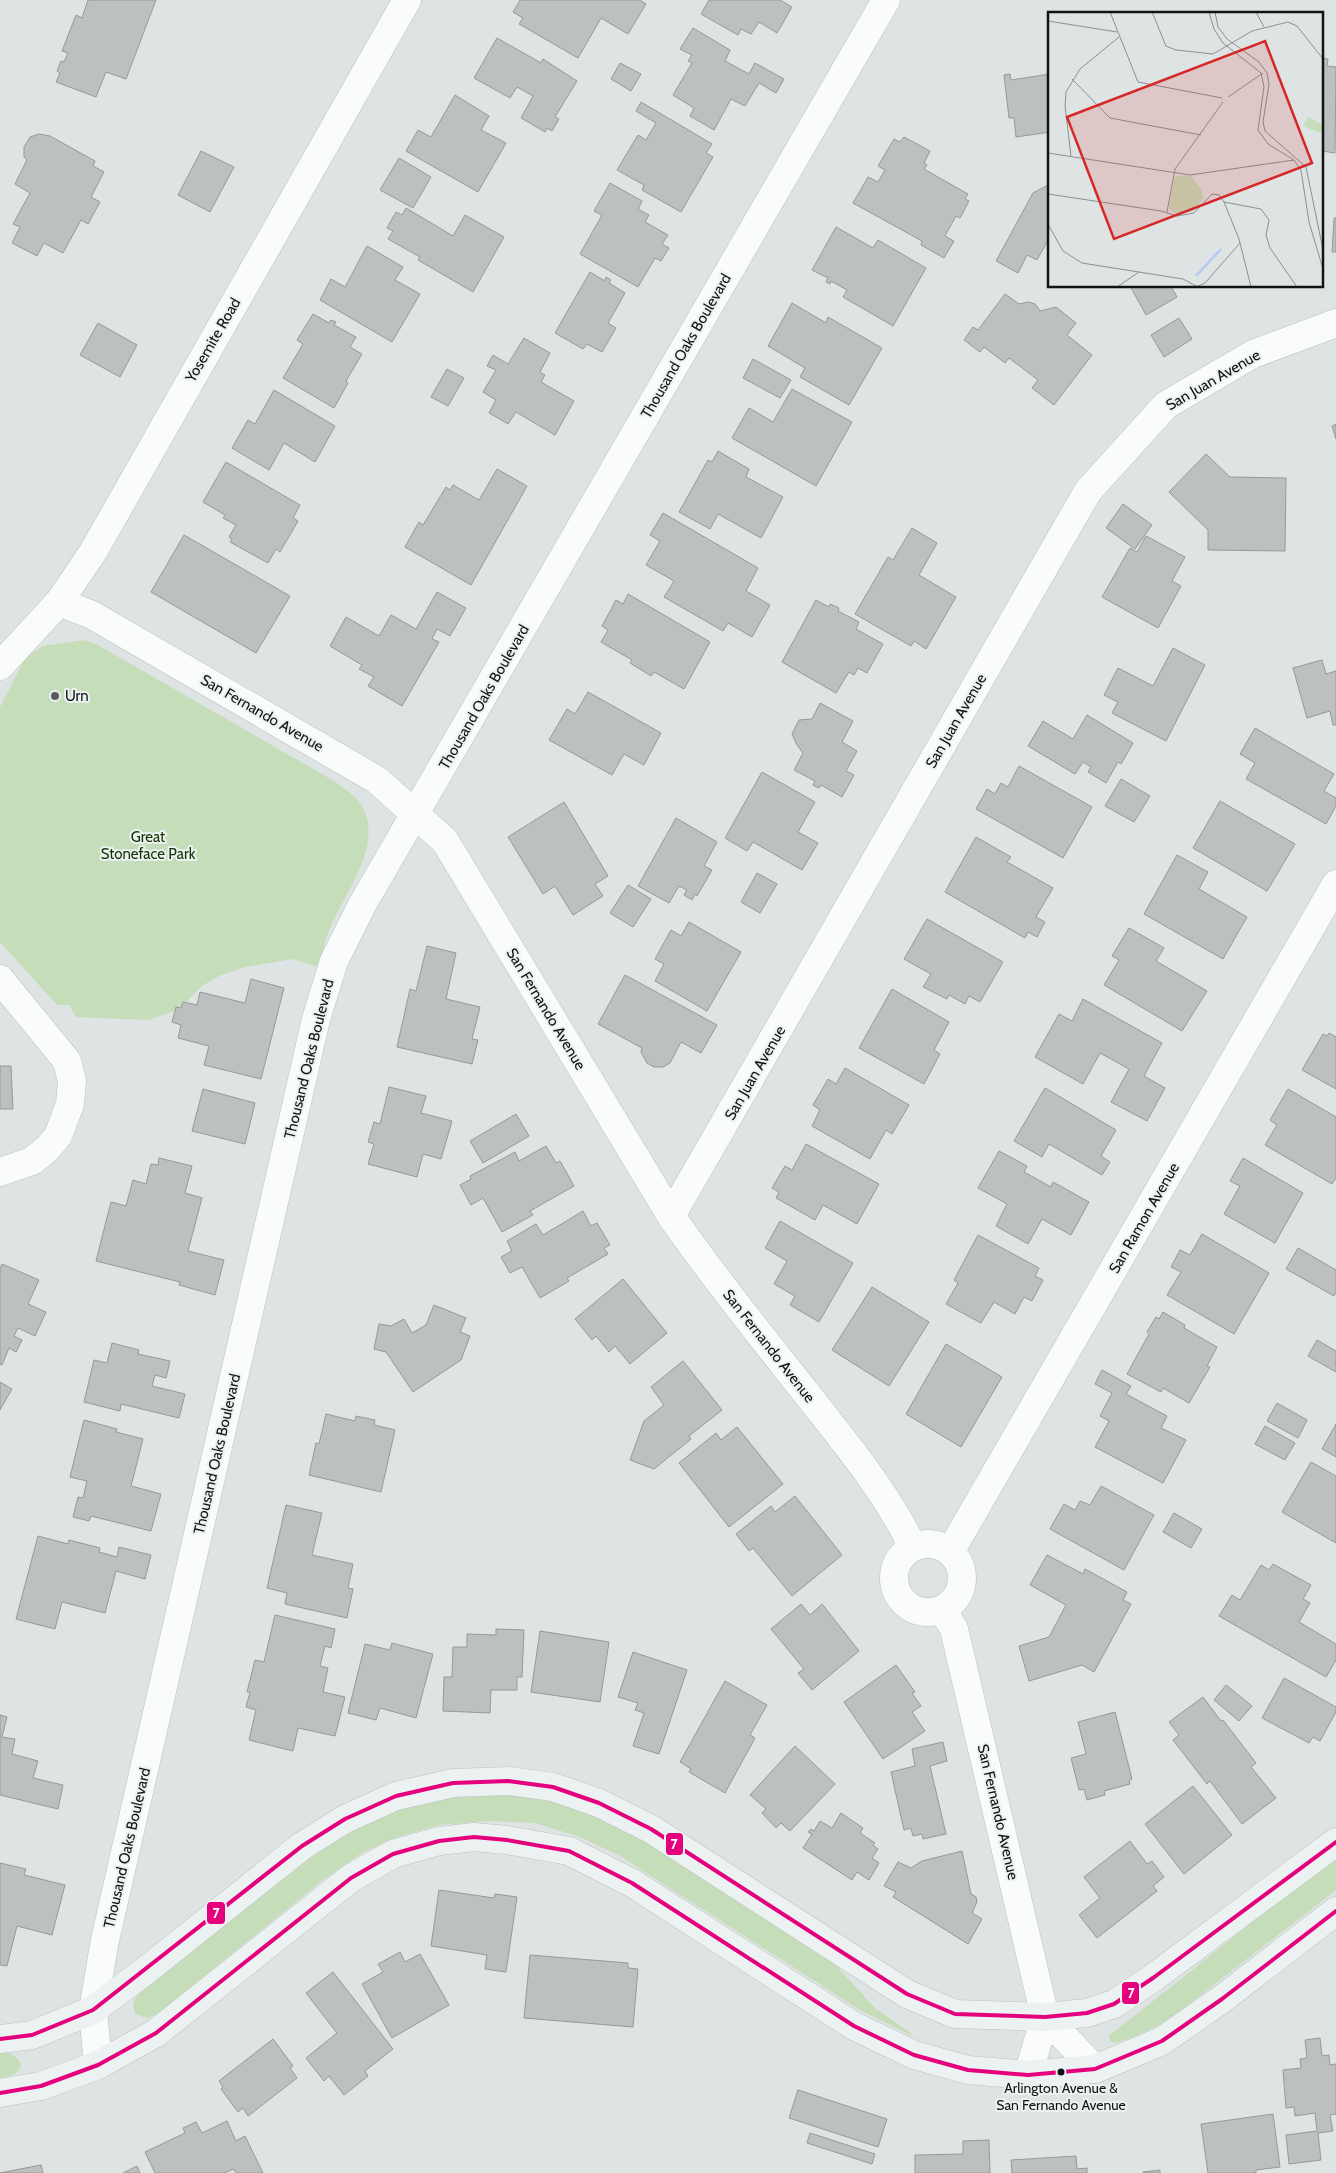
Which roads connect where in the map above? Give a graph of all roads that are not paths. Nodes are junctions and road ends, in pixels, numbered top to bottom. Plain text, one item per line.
1 (407, 0) edge
2 (886, 0) edge
3 (1336, 322) edge
4 (58, 602) junction
5 (0, 666) edge
6 (416, 815) junction
7 (1336, 884) edge
8 (0, 978) edge
9 (0, 1172) edge
10 (671, 1216) junction
11 (913, 1547) junction
12 (950, 1552) junction
13 (942, 1609) junction
14 (1336, 1842) edge
15 (1336, 1911) edge
16 (93, 2010) junction
17 (1045, 2018) junction
18 (0, 2039) edge
19 (98, 2064) junction
20 (1095, 2069) junction
21 (1028, 2075) junction
22 (0, 2093) edge

1 - 4 street, Yosemite Road
2 - 6 street, Thousand Oaks Boulevard
3 - 10 street, San Juan Avenue
4 - 5 street, Yosemite Road
4 - 6 street, San Fernando Avenue
6 - 10 street, San Fernando Avenue
6 - 16 street, Thousand Oaks Boulevard
7 - 12 street, San Ramon Avenue
8 - 9 street
10 - 11 street, San Fernando Avenue
11 - 12 street
11 - 13 street
12 - 13 street
13 - 17 street, San Fernando Avenue
14 - 17 main road
15 - 20 main road
16 - 17 main road
16 - 18 main road
16 - 19 street, Thousand Oaks Boulevard
17 - 20 street
17 - 21 street, San Fernando Avenue
19 - 21 main road
19 - 22 main road
20 - 21 main road

